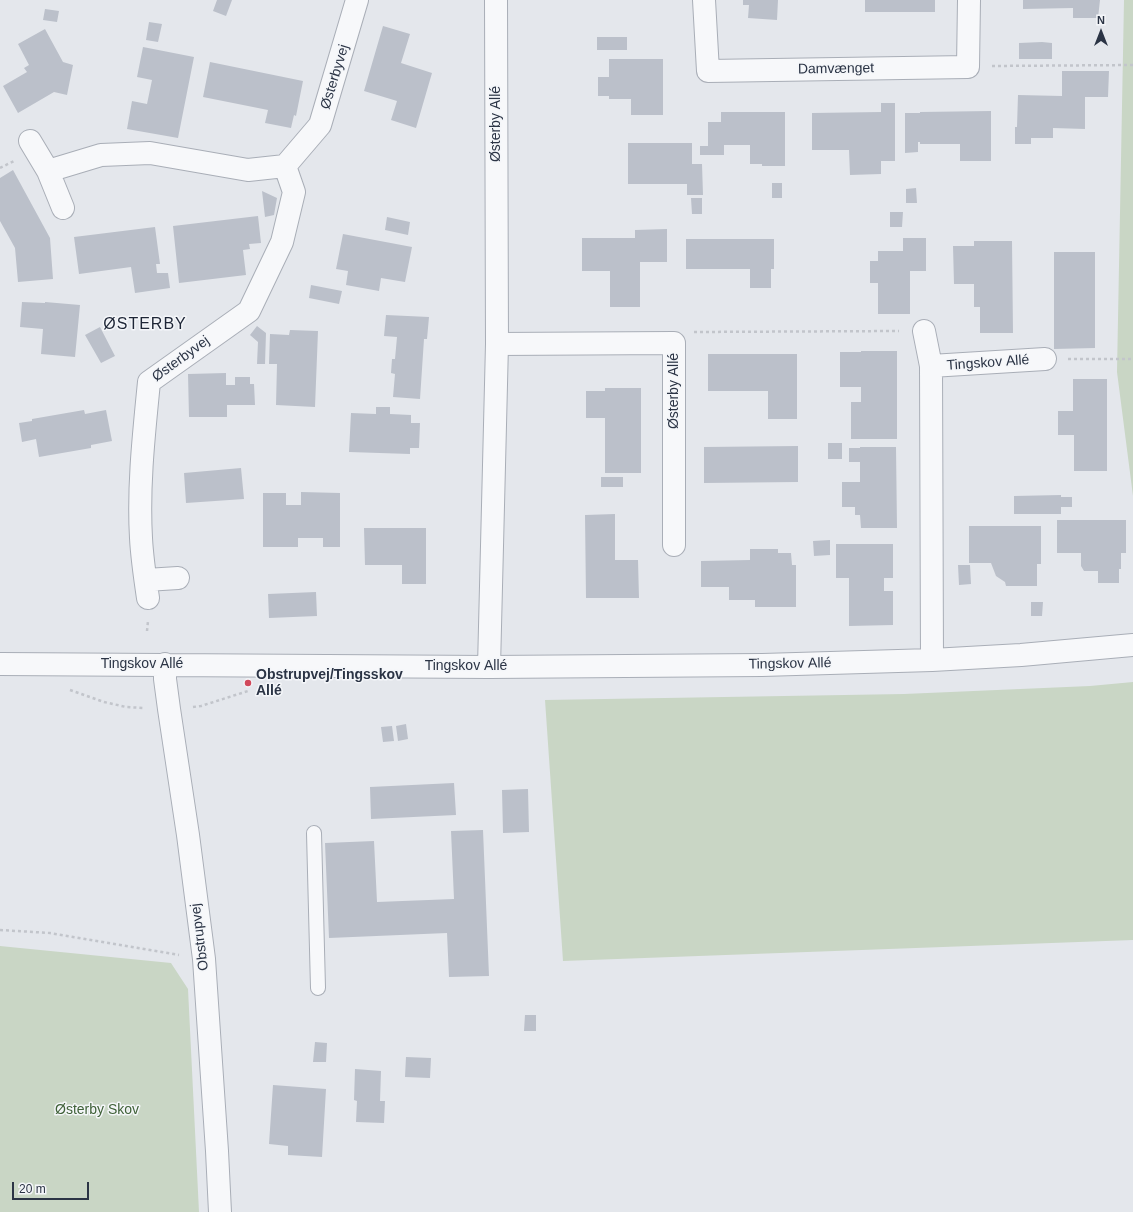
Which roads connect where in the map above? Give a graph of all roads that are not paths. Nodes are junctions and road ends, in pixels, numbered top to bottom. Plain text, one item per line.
1 (357, 0) edge
2 (496, 0) edge
3 (704, 0) edge
4 (968, 0) edge
5 (30, 141) dead end
6 (285, 166) junction
7 (48, 171) junction
8 (63, 208) dead end
9 (924, 331) road end
10 (497, 344) junction
11 (1045, 359) road end
12 (931, 366) junction
13 (674, 545) dead end
14 (178, 578) dead end
15 (1133, 645) edge
16 (932, 660) junction
17 (0, 664) edge
18 (165, 664) junction
19 (489, 667) junction
20 (314, 832) dead end
21 (318, 988) dead end
22 (220, 1212) edge

1 - 6 street, Østerbyvej
2 - 10 street, Østerby Allé
3 - 4 street, Damvænget
5 - 7 street
6 - 7 street
6 - 14 street, Østerbyvej
7 - 8 street
9 - 12 street, Tingskov Allé
10 - 13 street, Østerby Allé
10 - 19 street, Østerby Allé
11 - 12 street, Tingskov Allé
12 - 16 street, Tingskov Allé
15 - 16 street, Tingskov Allé
16 - 19 street, Tingskov Allé
17 - 18 street, Tingskov Allé
18 - 19 street, Tingskov Allé
18 - 22 street, Obstrupvej
20 - 21 lane

